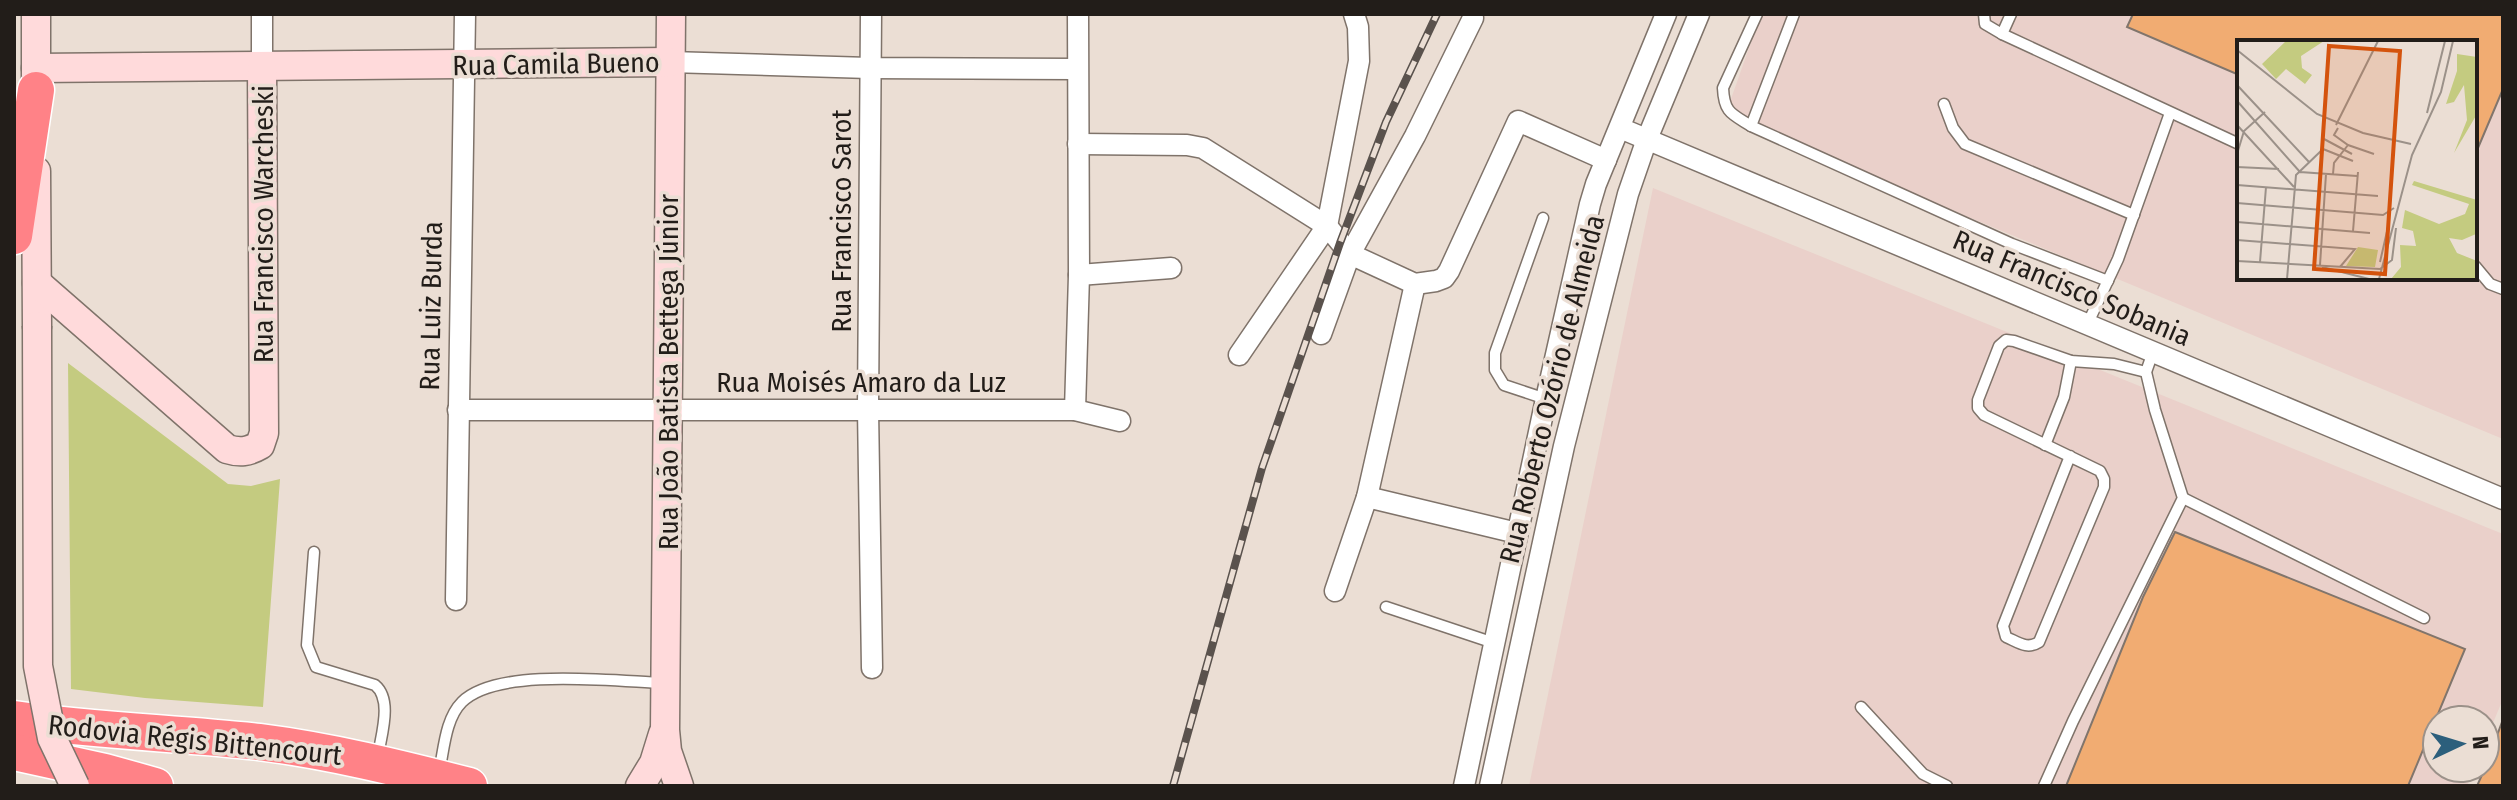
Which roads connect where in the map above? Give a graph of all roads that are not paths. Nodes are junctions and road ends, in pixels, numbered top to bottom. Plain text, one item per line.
1 (36, 14) edge
2 (262, 14) edge
3 (465, 14) edge
4 (671, 14) edge
5 (871, 14) edge
6 (1078, 14) edge
7 (1354, 14) edge
8 (1666, 14) edge
9 (1699, 14) edge
10 (1757, 14) edge
11 (1794, 14) edge
12 (1984, 14) edge
13 (2011, 14) edge
14 (1473, 18) dead end
15 (2002, 34) junction
16 (1647, 61) junction
17 (670, 62) junction
18 (463, 65) junction
19 (262, 67) junction
20 (869, 68) junction
21 (1076, 69) junction
22 (1674, 72) junction
23 (36, 79) junction
24 (1944, 104) dead end
25 (2170, 113) junction
26 (1751, 126) junction
27 (1620, 128) junction
28 (1647, 139) junction
29 (2237, 143) edge
30 (1078, 144) junction
31 (1606, 160) junction
32 (2134, 215) junction
33 (1543, 218) dead end
34 (1327, 226) junction
35 (14, 236) edge
36 (1350, 254) junction
37 (1171, 268) dead end
38 (2477, 268) edge
39 (1079, 275) junction
40 (2108, 281) junction
41 (37, 283) junction
42 (1415, 284) junction
43 (2503, 289) edge
44 (2087, 325) junction
45 (1321, 334) dead end
46 (1239, 355) dead end
47 (2071, 361) junction
48 (2149, 362) junction
49 (1546, 399) junction
50 (1574, 407) junction
51 (868, 409) junction
52 (458, 410) junction
53 (1075, 410) junction
54 (667, 411) junction
55 (1120, 421) dead end
56 (2045, 445) junction
57 (2070, 456) junction
58 (1367, 497) junction
59 (2183, 498) junction
60 (2503, 499) edge
61 (1517, 533) junction
62 (314, 552) dead end
63 (1335, 591) dead end
64 (456, 600) dead end
65 (1386, 607) dead end
66 (2424, 618) dead end
67 (1494, 643) junction
68 (1519, 651) junction
69 (872, 668) dead end
70 (665, 683) junction
71 (1861, 707) dead end
72 (14, 719) edge
73 (665, 730) junction
74 (14, 752) edge
75 (377, 762) junction
76 (453, 782) edge
77 (75, 786) edge
78 (155, 786) edge
79 (640, 786) edge
80 (679, 786) edge
81 (1464, 786) edge
82 (1490, 786) edge
83 (1947, 786) edge
84 (2044, 786) edge

1 - 23 main road
2 - 19 street, Rua Francisco Warcheski
3 - 18 street, Rua Luiz Burda
4 - 17 main road, Rua João Batista Bettega Júnior
5 - 20 street, Rua Francisco Sarot
6 - 21 street
7 - 34 street
8 - 16 street
9 - 22 street, Rua Roberto Ozório de Almeida
10 - 26 lane
11 - 26 lane
12 - 15 lane
13 - 15 lane
14 - 36 street
15 - 25 lane
16 - 22 street
16 - 27 street
17 - 18 main road, Rua Camila Bueno
17 - 20 street, Rua Camila Bueno
17 - 54 main road, Rua João Batista Bettega Júnior
18 - 19 main road, Rua Camila Bueno
18 - 52 street, Rua Luiz Burda
19 - 23 main road, Rua Camila Bueno
19 - 41 main road, Rua Francisco Warcheski
20 - 21 street, Rua Camila Bueno
20 - 51 street, Rua Francisco Sarot
21 - 30 street
22 - 28 street, Rua Roberto Ozório de Almeida
23 - 35 highway
23 - 41 main road
24 - 32 lane
25 - 29 lane
25 - 32 lane
26 - 40 lane
27 - 28 street, Rua Francisco Sobania
27 - 31 street
28 - 44 street, Rua Francisco Sobania
28 - 50 street, Rua Roberto Ozório de Almeida
30 - 34 street
30 - 39 street
31 - 42 street
31 - 49 street
32 - 40 lane
33 - 49 lane
34 - 36 street
34 - 46 street
36 - 42 street
36 - 45 street
37 - 39 street
38 - 43 lane
39 - 53 street
40 - 44 lane
41 - 77 main road, bridge
42 - 58 street
44 - 48 street, Rua Francisco Sobania
47 - 48 lane
47 - 56 lane
47 - 56 lane
48 - 59 lane
48 - 60 street, Rua Francisco Sobania
49 - 50 street
49 - 61 street
50 - 68 street, Rua Roberto Ozório de Almeida
51 - 53 street, Rua Moisés Amaro da Luz
51 - 54 street, Rua Moisés Amaro da Luz
51 - 69 street, Rua Francisco Sarot
52 - 54 street, Rua Moisés Amaro da Luz
52 - 64 street, Rua Luiz Burda
53 - 55 street, Rua Moisés Amaro da Luz
54 - 70 main road, Rua João Batista Bettega Júnior
56 - 57 lane
57 - 57 lane
58 - 61 street
58 - 63 street
59 - 66 lane
59 - 84 lane
61 - 67 street
62 - 75 lane
65 - 67 lane
67 - 68 street
67 - 81 street
68 - 82 street, Rua Roberto Ozório de Almeida
70 - 73 main road, Rua João Batista Bettega Júnior
70 - 76 lane
71 - 83 lane
72 - 75 highway, Rodovia Régis Bittencourt
73 - 79 main road, Rua João Batista Bettega Júnior
73 - 80 main road, Rua João Batista Bettega Júnior
74 - 78 highway, Rodovia Régis Bittencourt
75 - 76 highway, Rodovia Régis Bittencourt

